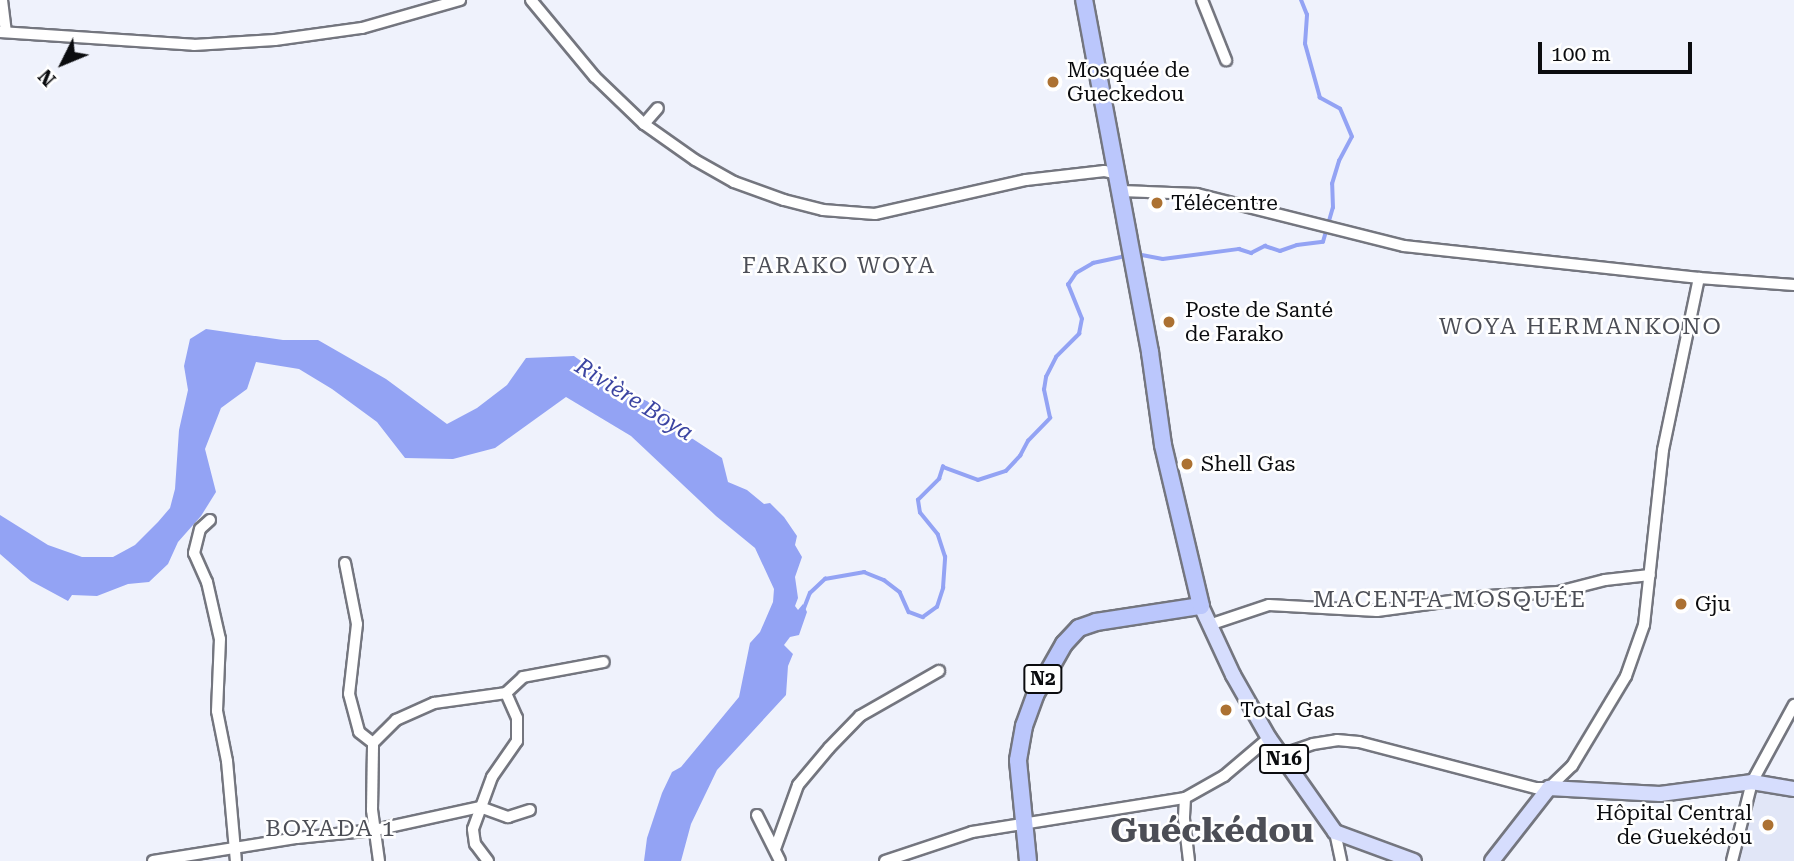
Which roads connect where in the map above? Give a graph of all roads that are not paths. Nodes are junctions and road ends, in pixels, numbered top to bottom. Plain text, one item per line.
1 (2, 0) edge
2 (460, 0) edge
3 (531, 0) edge
4 (1084, 0) edge
5 (1202, 0) edge
6 (3, 32) edge
7 (1226, 60) dead end
8 (658, 108) dead end
9 (644, 124) junction
10 (1117, 174) junction
11 (1121, 191) junction
12 (1699, 278) junction
13 (1794, 285) edge
14 (210, 520) dead end
15 (345, 563) dead end
16 (1650, 575) junction
17 (1201, 606) junction
18 (1209, 625) junction
19 (604, 662) dead end
20 (939, 671) dead end
21 (506, 693) junction
22 (1794, 705) edge
23 (1269, 738) junction
24 (373, 743) junction
25 (1281, 755) junction
26 (1752, 782) junction
27 (1549, 788) junction
28 (1794, 789) edge
29 (1185, 797) junction
30 (480, 807) junction
31 (530, 810) dead end
32 (757, 815) dead end
33 (1024, 824) junction
34 (375, 830) junction
35 (1335, 832) junction
36 (235, 848) junction
37 (775, 849) junction
38 (153, 861) edge
39 (236, 861) edge
40 (379, 861) edge
41 (488, 861) edge
42 (780, 861) edge
43 (885, 861) edge
44 (1028, 861) edge
45 (1189, 861) edge
46 (1341, 861) edge
47 (1415, 861) edge
48 (1492, 861) edge
49 (1732, 861) edge

1 - 6 street
2 - 6 street
3 - 9 street
4 - 10 highway
5 - 7 street
8 - 9 street
9 - 10 street
10 - 11 highway
11 - 12 street
11 - 17 highway
12 - 13 street
12 - 16 street
14 - 36 street
15 - 24 street
16 - 18 street
16 - 27 street
17 - 18 main road, N16
17 - 33 highway, N2
18 - 23 main road, N16
19 - 21 street
20 - 37 street
21 - 24 street
21 - 30 street
22 - 26 street
23 - 25 main road, N16
23 - 29 street
24 - 34 street
25 - 27 street
25 - 35 main road, N16
26 - 27 main road
26 - 28 main road
26 - 49 street
27 - 48 main road
29 - 33 street
29 - 45 street
30 - 31 street
30 - 34 street
30 - 41 street
32 - 37 street
33 - 43 street
33 - 44 highway, N2
34 - 36 street
34 - 40 street
35 - 46 street
35 - 47 main road
36 - 38 street
36 - 39 street
37 - 42 street

